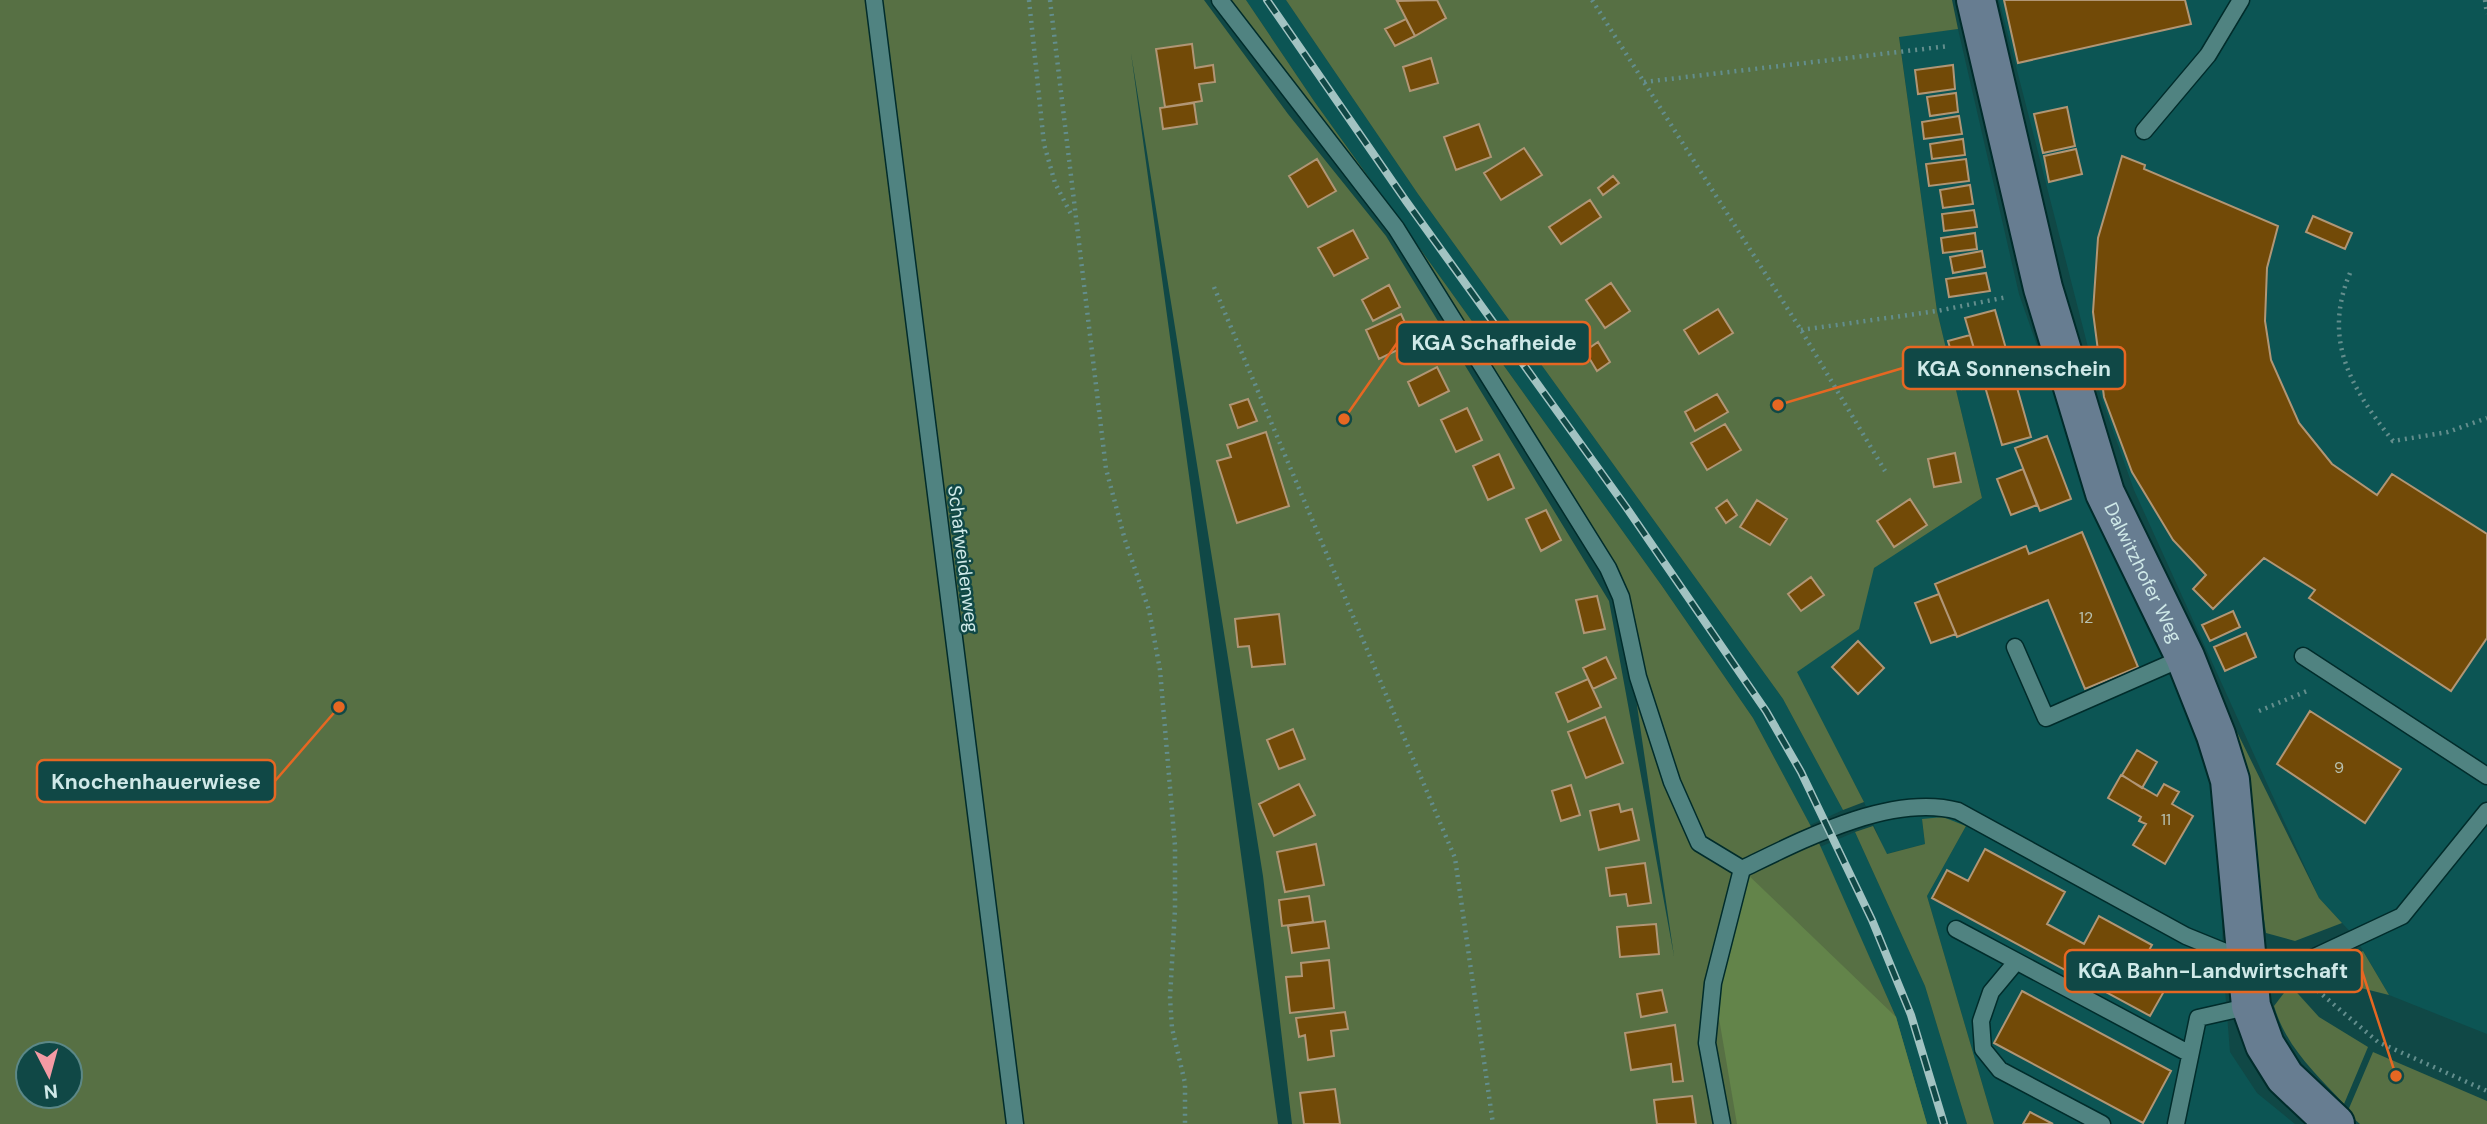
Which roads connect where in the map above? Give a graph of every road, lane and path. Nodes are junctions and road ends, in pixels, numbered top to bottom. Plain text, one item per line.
1 (874, 0) edge
2 (1029, 0) edge
3 (1050, 0) edge
4 (1220, 0) edge
5 (1592, 0) edge
6 (1976, 0) edge
7 (2241, 0) edge
8 (2486, 0) edge
9 (2487, 14) edge
10 (1985, 42) junction
11 (1644, 82) junction
12 (2144, 131) dead end
13 (1073, 218) junction
14 (2350, 273) dead end
15 (1214, 287) dead end
16 (2043, 288) junction
17 (1801, 330) junction
18 (2487, 418) edge
19 (1885, 471) dead end
20 (2015, 647) dead end
21 (2303, 656) dead end
22 (2185, 657) junction
23 (2338, 679) junction
24 (2259, 711) dead end
25 (2487, 776) edge
26 (2487, 811) edge
27 (1742, 869) junction
28 (1956, 929) dead end
29 (2245, 960) junction
30 (2016, 962) junction
31 (2291, 968) junction
32 (2251, 1006) junction
33 (2190, 1054) junction
34 (2487, 1091) edge
35 (1015, 1124) edge
36 (1185, 1124) edge
37 (1493, 1124) edge
38 (1722, 1124) edge
39 (2102, 1124) edge
40 (2176, 1124) edge
41 (2335, 1124) edge

1 - 35 lane, Schafweidenweg
2 - 13 path
3 - 13 path
4 - 27 lane
5 - 11 path
6 - 10 street, Dalwitzhofer Weg
7 - 12 lane
8 - 9 path
10 - 11 path
10 - 16 street, Dalwitzhofer Weg
11 - 17 path
13 - 36 path
14 - 18 path
15 - 37 path
16 - 17 path
16 - 22 street, Dalwitzhofer Weg
17 - 19 path
20 - 22 lane
21 - 23 lane
22 - 29 street, Dalwitzhofer Weg
23 - 24 path
23 - 25 lane
26 - 31 lane
27 - 29 lane
27 - 38 lane
28 - 30 lane
29 - 31 lane
29 - 32 street, Dalwitzhofer Weg
30 - 33 lane
30 - 39 lane
31 - 34 path
32 - 33 lane
32 - 41 street, Dalwitzhofer Weg
33 - 40 lane

